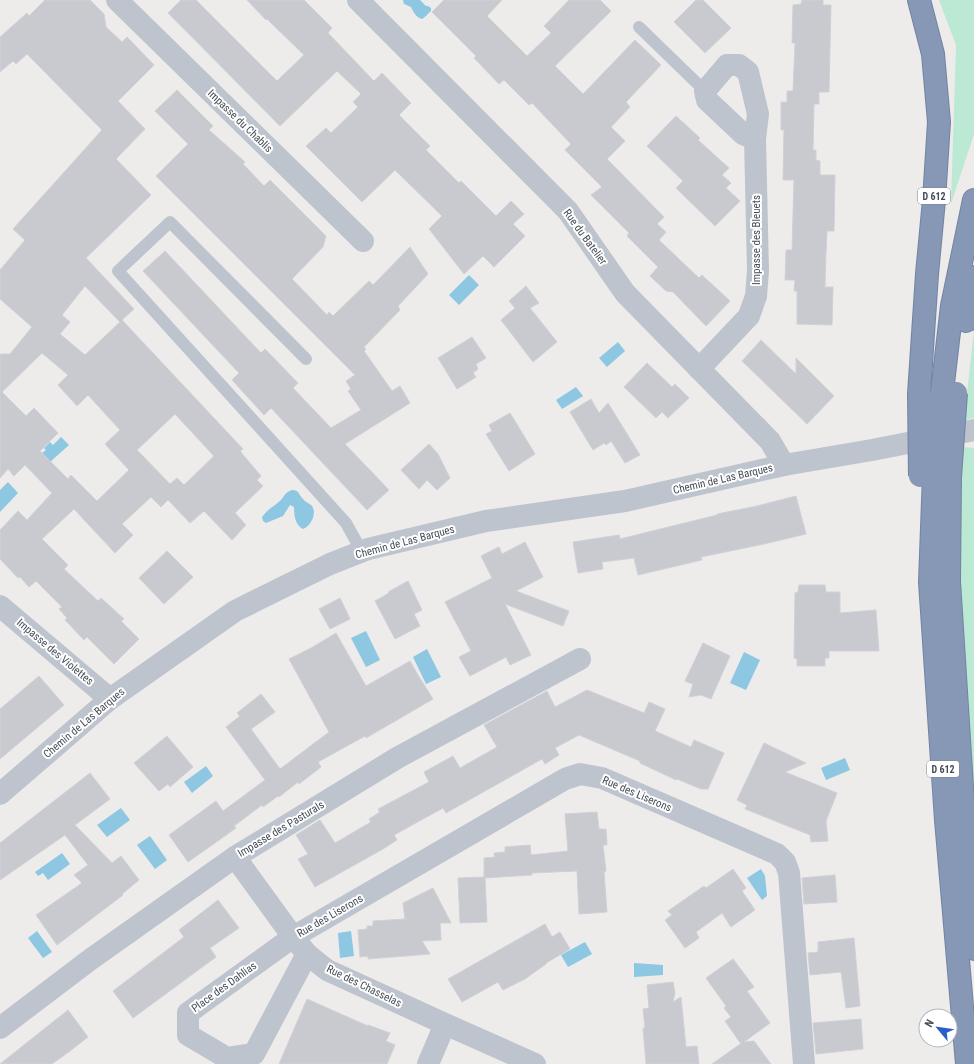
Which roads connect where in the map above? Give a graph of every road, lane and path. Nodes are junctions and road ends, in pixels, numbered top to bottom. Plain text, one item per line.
1 (117, 0) edge
2 (358, 0) edge
3 (919, 0) edge
4 (638, 28) dead end
5 (704, 91) junction
6 (755, 139) junction
7 (974, 200) edge
8 (363, 241) dead end
9 (974, 277) edge
10 (306, 359) dead end
11 (699, 369) junction
12 (949, 392) junction
13 (974, 430) edge
14 (784, 466) junction
15 (935, 476) junction
16 (362, 552) junction
17 (0, 606) edge
18 (580, 659) dead end
19 (110, 699) junction
20 (0, 794) edge
21 (235, 856) junction
22 (293, 937) junction
23 (974, 949) edge
24 (307, 954) junction
25 (445, 1024) junction
26 (0, 1028) edge
27 (428, 1064) edge
28 (535, 1064) edge
29 (804, 1064) edge
30 (968, 1064) edge

1 - 8 street, Impasse du Chablis
2 - 11 street, Rue du Batelier
3 - 15 highway, D 612, bridge
4 - 5 lane
5 - 6 street
5 - 6 street, Impasse des Bleuets
6 - 11 street, Impasse des Bleuets
7 - 12 highway, D 612
9 - 12 highway, D 612
10 - 16 lane
11 - 14 street, Rue du Batelier
12 - 15 highway, D 612, bridge
13 - 14 street, Chemin de Las Barques
14 - 16 street, Chemin de Las Barques
15 - 23 highway, D 612
15 - 30 highway, D 612
16 - 19 street, Chemin de Las Barques
17 - 19 street, Impasse des Violettes
18 - 21 street, Impasse des Pasturals
19 - 20 street, Chemin de Las Barques
21 - 22 street, Rue des Chasselas
21 - 26 street, Impasse des Pasturals
22 - 24 street, Rue des Chasselas
22 - 24 street, Place des Dahlias
22 - 29 street, Rue des Liserons
24 - 25 street, Rue des Chasselas
25 - 27 street
25 - 28 street, Rue des Chasselas

